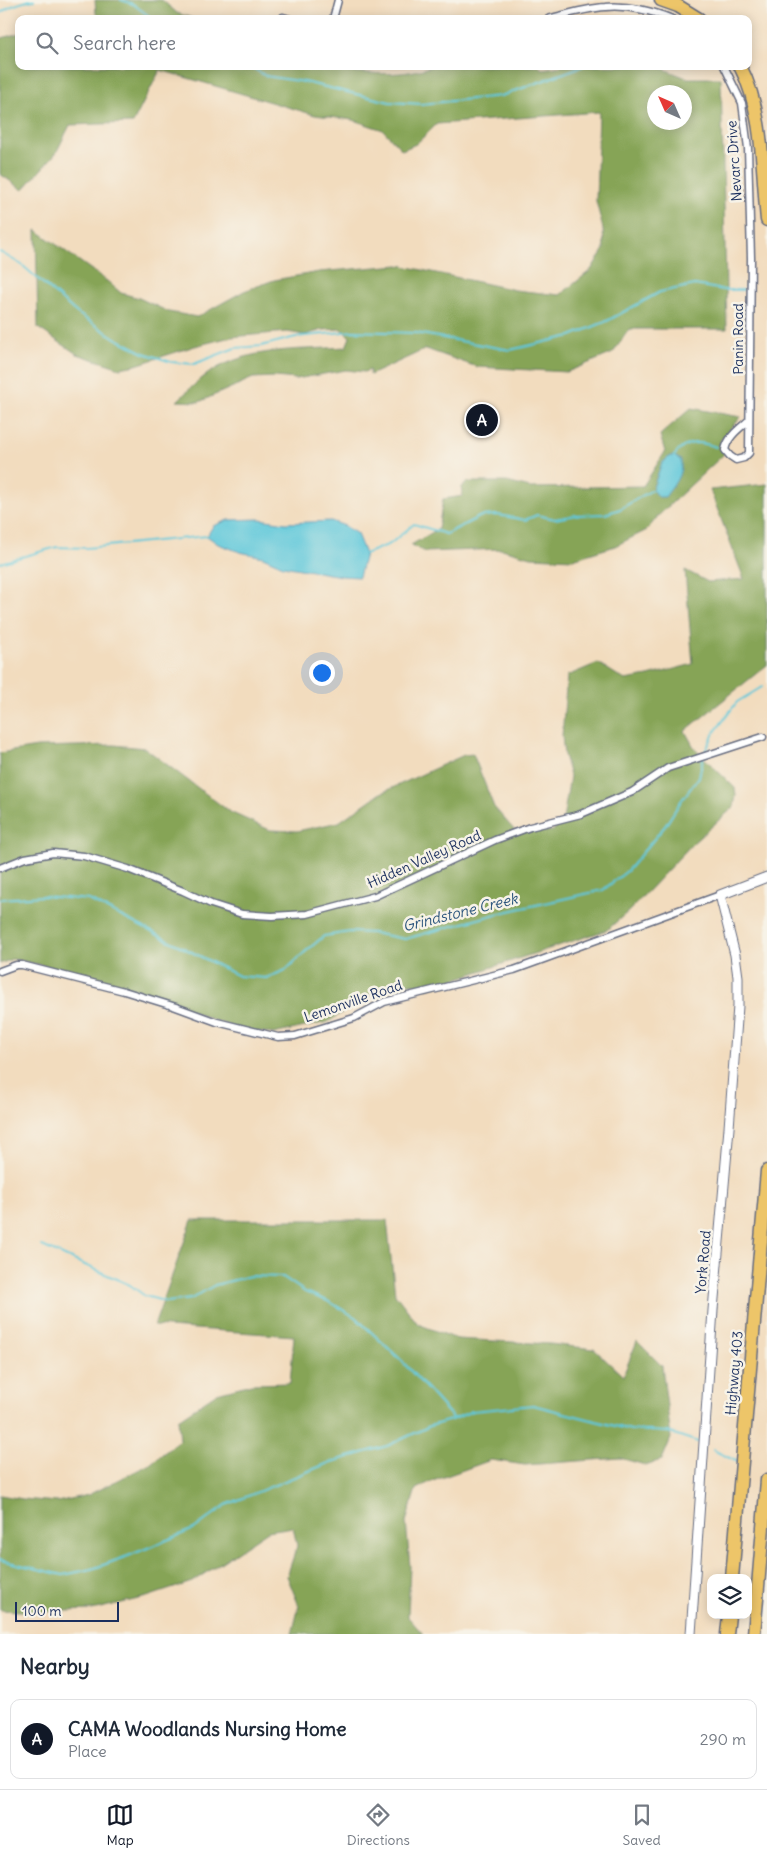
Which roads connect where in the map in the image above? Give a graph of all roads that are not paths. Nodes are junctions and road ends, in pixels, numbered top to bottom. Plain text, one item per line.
1 (338, 0) edge
2 (661, 0) edge
3 (334, 15) edge
4 (566, 15) edge
5 (662, 15) edge
6 (693, 15) edge
7 (726, 70) edge
8 (742, 70) edge
9 (767, 220) edge
10 (751, 258) joint
11 (750, 420) junction
12 (763, 737) dead end
13 (0, 868) edge
14 (767, 877) edge
15 (720, 895) junction
16 (0, 971) edge
17 (767, 1171) edge
18 (767, 1480) edge
19 (732, 1574) edge
20 (729, 1619) edge
21 (691, 1634) edge
22 (727, 1634) edge
23 (754, 1634) edge

1 - 3 street
2 - 6 highway
4 - 5 street
7 - 10 street, Nevarc Drive
8 - 9 highway
10 - 11 street, Panin Road
11 - 11 street, Panin Road
12 - 13 street, Hidden Valley Road
14 - 15 street, Lemonville Road
15 - 16 street, Lemonville Road
15 - 21 street, York Road
17 - 19 highway, Highway 403
18 - 23 highway
20 - 22 highway

